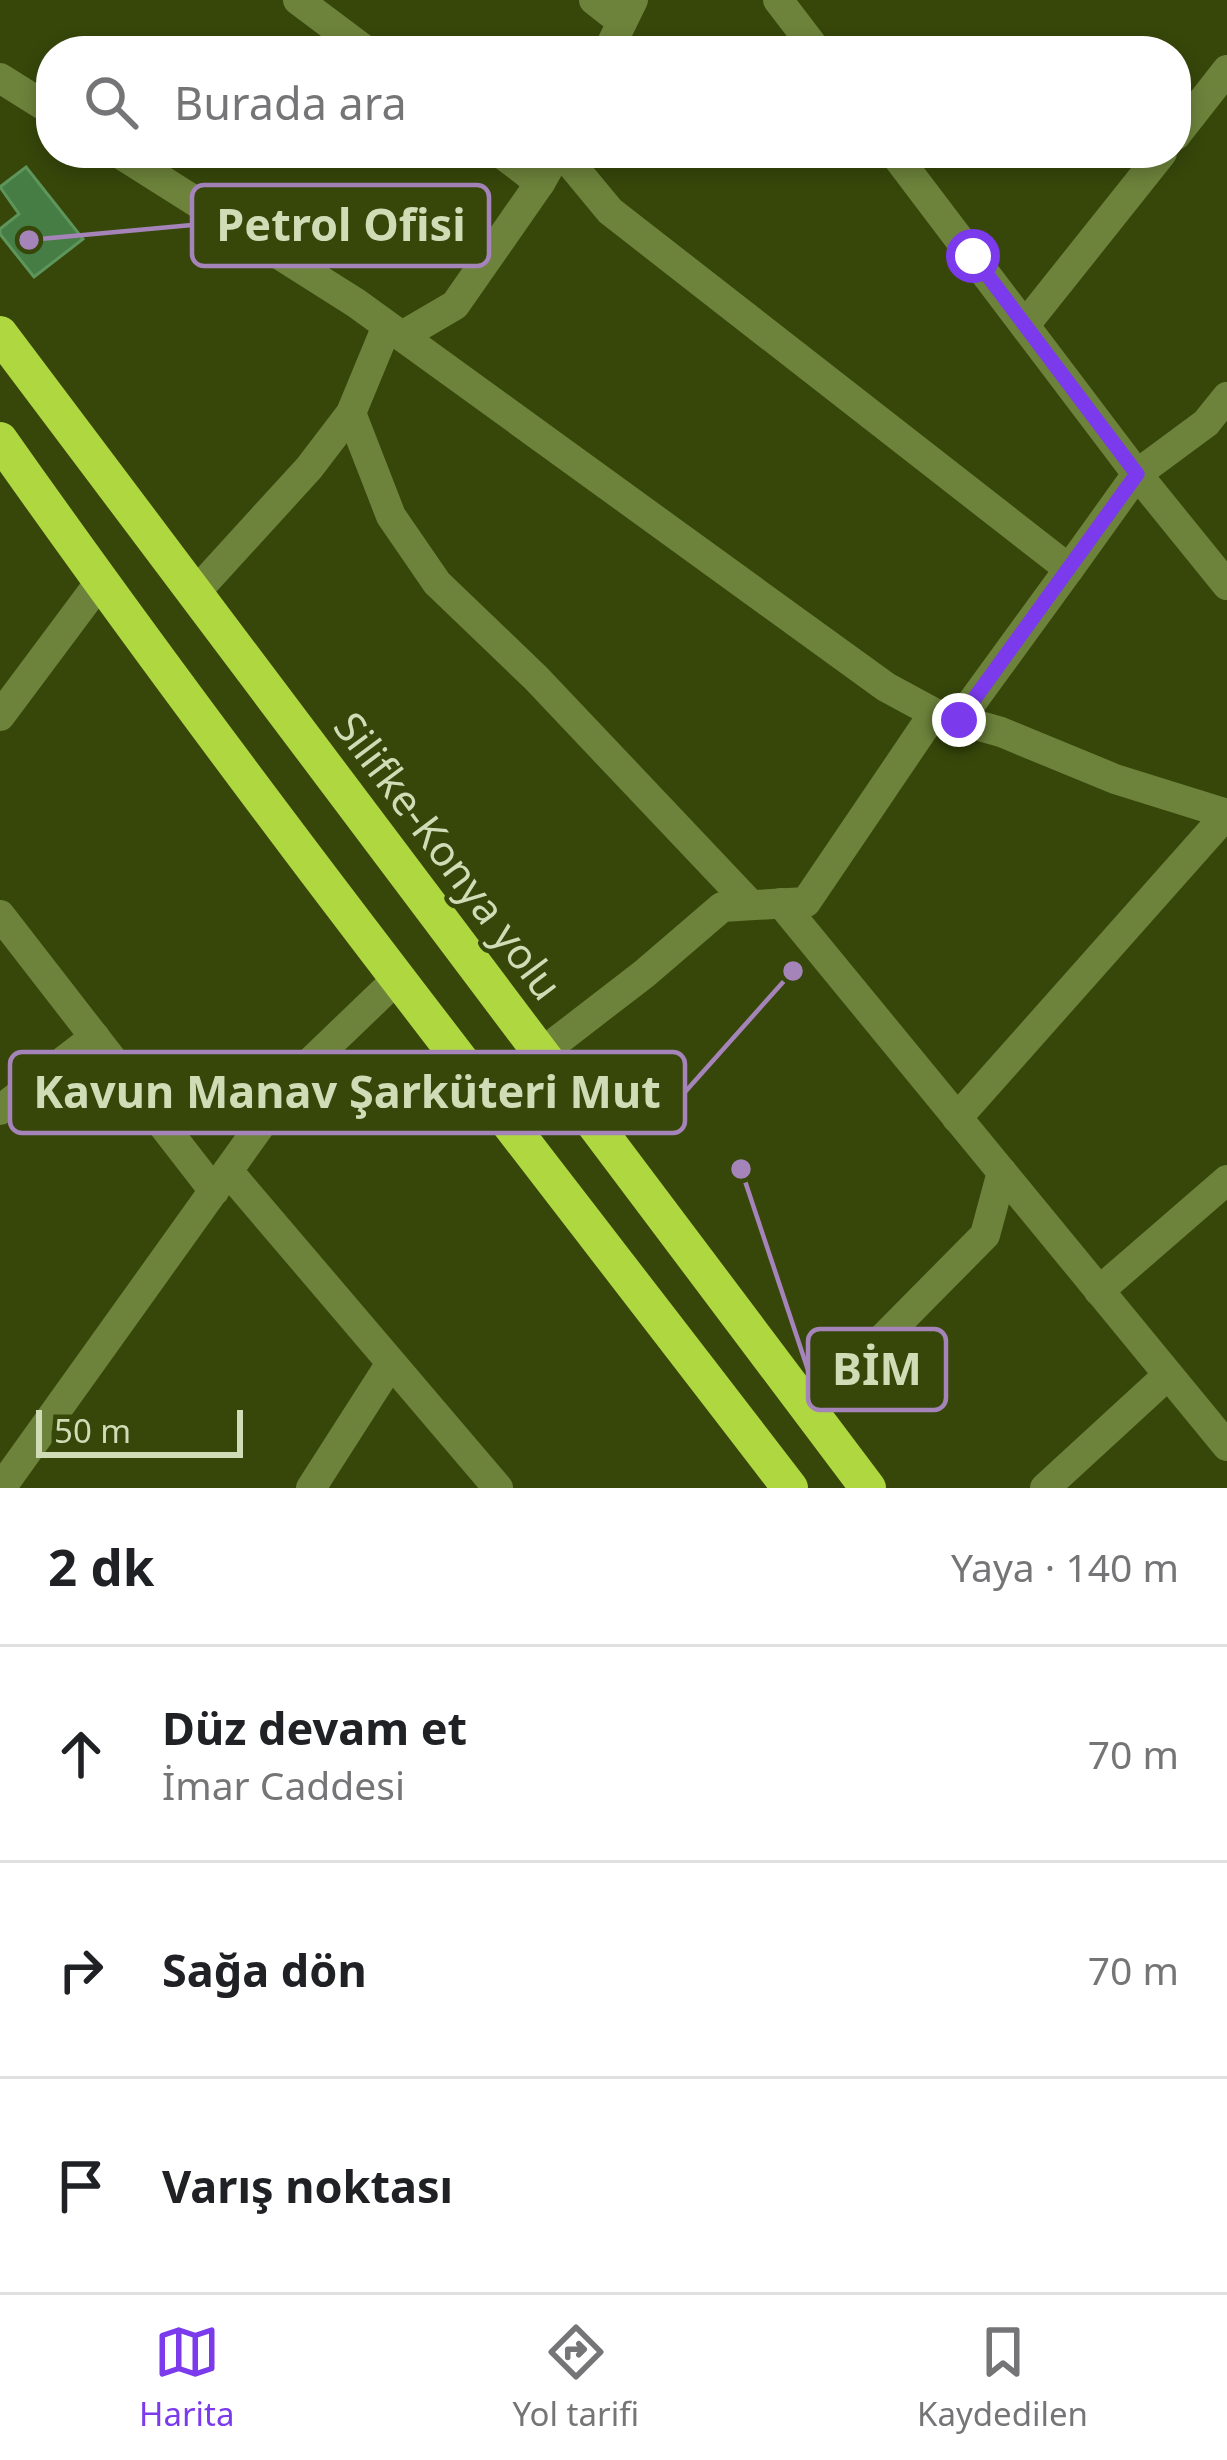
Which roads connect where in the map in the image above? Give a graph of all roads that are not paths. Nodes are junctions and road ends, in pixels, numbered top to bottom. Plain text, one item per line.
1 (298, 0) edge
2 (594, 0) edge
3 (778, 0) edge
4 (627, 11) edge
5 (346, 36) edge
6 (806, 36) edge
7 (1227, 70) edge
8 (0, 78) edge
9 (36, 101) edge
10 (1191, 116) edge
11 (142, 168) edge
12 (520, 168) edge
13 (550, 168) edge
14 (573, 168) edge
15 (905, 168) edge
16 (1150, 168) edge
17 (540, 183) junction
18 (1025, 326) junction
19 (395, 331) junction
20 (0, 334) edge
21 (1227, 397) edge
22 (351, 413) junction
23 (0, 440) edge
24 (1137, 474) junction
25 (1069, 569) junction
26 (100, 582) junction
27 (1227, 585) edge
28 (194, 594) junction
29 (0, 716) edge
30 (946, 717) junction
31 (1227, 814) edge
32 (766, 904) junction
33 (0, 915) edge
34 (398, 978) junction
35 (94, 1037) junction
36 (545, 1060) junction
37 (0, 1110) edge
38 (957, 1118) junction
39 (1002, 1172) junction
40 (1227, 1180) edge
41 (221, 1181) junction
42 (1046, 1226) junction
43 (985, 1235) junction
44 (1099, 1291) junction
45 (391, 1363) junction
46 (1168, 1375) junction
47 (810, 1412) junction
48 (1227, 1446) edge
49 (1, 1488) edge
50 (311, 1488) edge
51 (498, 1488) edge
52 (790, 1488) edge
53 (868, 1488) edge
54 (1045, 1488) edge

1 - 5 street
2 - 4 street
3 - 6 street
7 - 10 street
8 - 9 street
11 - 19 street
12 - 17 street
13 - 17 street
14 - 25 street
15 - 18 street
16 - 18 street
17 - 19 street
18 - 24 street
19 - 22 street
19 - 30 street
20 - 28 highway, Silifke-Konya yolu
21 - 24 street
22 - 28 street
22 - 32 street
23 - 26 highway
24 - 25 street
24 - 27 street
25 - 30 street
26 - 29 street
26 - 34 highway
28 - 36 highway, Silifke-Konya yolu
30 - 31 street
30 - 32 street
31 - 38 street
32 - 36 street
32 - 38 street
33 - 35 street
34 - 41 street
34 - 52 highway
35 - 37 street
35 - 41 street
36 - 47 highway, Silifke-Konya yolu
38 - 39 street
39 - 42 street
39 - 43 street
40 - 44 street
41 - 45 street
41 - 49 street
42 - 43 street
42 - 44 street
43 - 47 street
44 - 46 street
45 - 50 street
45 - 51 street
46 - 48 street
46 - 54 street
47 - 53 highway, Silifke-Konya yolu

